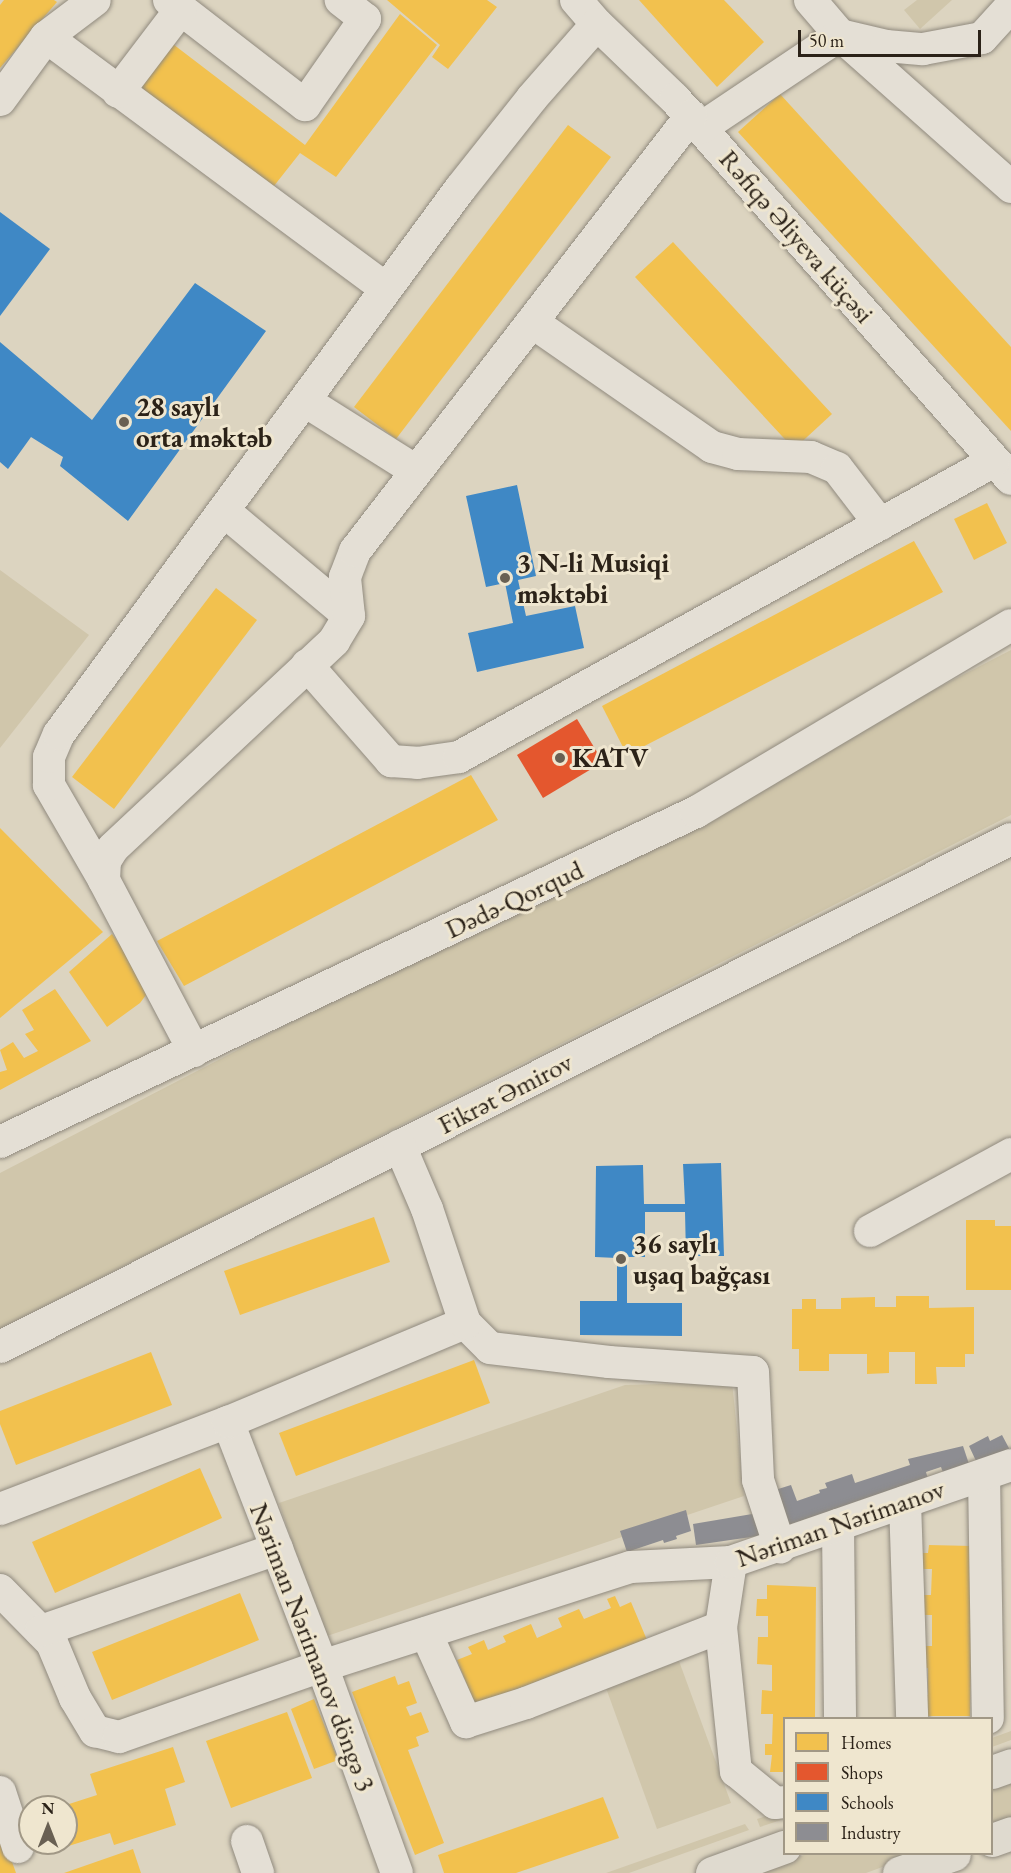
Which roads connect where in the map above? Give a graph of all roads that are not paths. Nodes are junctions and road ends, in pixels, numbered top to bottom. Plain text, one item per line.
1 (341, 0) edge
2 (576, 0) edge
3 (810, 0) edge
4 (92, 1) edge
5 (175, 5) edge
6 (1011, 6) edge
7 (597, 24) junction
8 (840, 35) junction
9 (46, 37) junction
10 (118, 92) junction
11 (0, 100) edge
12 (696, 122) junction
13 (1011, 187) edge
14 (386, 288) junction
15 (532, 322) junction
16 (305, 401) junction
17 (1003, 470) edge
18 (416, 471) junction
19 (224, 511) junction
20 (880, 524) junction
21 (349, 616) junction
22 (1011, 625) edge
23 (307, 665) junction
24 (1011, 840) edge
25 (104, 880) junction
26 (194, 1051) junction
27 (0, 1142) edge
28 (400, 1146) junction
29 (1011, 1154) edge
30 (870, 1231) dead end
31 (465, 1323) junction
32 (0, 1347) edge
33 (228, 1422) junction
34 (997, 1470) edge
35 (905, 1502) junction
36 (0, 1509) edge
37 (837, 1525) junction
38 (780, 1547) junction
39 (277, 1549) junction
40 (731, 1562) junction
41 (0, 1590) edge
42 (721, 1627) junction
43 (41, 1631) junction
44 (426, 1633) junction
45 (322, 1666) junction
46 (840, 1717) edge
47 (912, 1717) edge
48 (988, 1717) edge
49 (1011, 1725) edge
50 (993, 1732) edge
51 (1011, 1765) edge
52 (993, 1772) edge
53 (0, 1792) edge
54 (783, 1802) edge
55 (1011, 1833) edge
56 (993, 1840) edge
57 (247, 1841) dead end
58 (18, 1847) dead end
59 (783, 1847) edge
60 (951, 1855) edge
61 (258, 1873) edge
62 (398, 1873) edge
63 (712, 1873) edge
64 (899, 1873) edge

1 - 5 street
2 - 7 street, Rəfiqə Əliyeva küçəsi
3 - 8 street
4 - 9 street
5 - 10 street
6 - 8 street
7 - 12 street, Rəfiqə Əliyeva küçəsi
7 - 14 street
8 - 12 street
8 - 13 street
9 - 10 street
9 - 11 street
10 - 14 street
12 - 15 street
12 - 17 street, Rəfiqə Əliyeva küçəsi
14 - 16 street
15 - 18 street
15 - 20 street
16 - 18 street
16 - 19 street
17 - 20 street
18 - 21 street
19 - 21 street
19 - 25 street
20 - 23 street
21 - 23 street
22 - 26 street, Dədə-Qorqud
23 - 25 street
24 - 28 street, Fikrət Əmirov
25 - 26 street
26 - 27 street, Dədə-Qorqud
28 - 31 street
28 - 32 street, Fikrət Əmirov
29 - 30 street
31 - 33 street
31 - 38 street
33 - 36 street
33 - 39 street, Nəriman Nərimanov döngə 3
34 - 35 street, Nəriman Nərimanov
34 - 48 street
35 - 37 street, Nəriman Nərimanov
35 - 47 street
37 - 38 street, Nəriman Nərimanov
37 - 46 street
38 - 40 street, Nəriman Nərimanov
39 - 43 street
39 - 45 street, Nəriman Nərimanov döngə 3
40 - 42 street
40 - 44 street, Nəriman Nərimanov
41 - 43 street, Nəriman Nərimanov
42 - 44 street
42 - 54 street
43 - 45 street, Nəriman Nərimanov
44 - 45 street, Nəriman Nərimanov
45 - 62 street, Nəriman Nərimanov döngə 3
49 - 50 street
51 - 52 main road
53 - 58 street
55 - 56 main road
57 - 61 street
59 - 63 main road
60 - 64 main road

